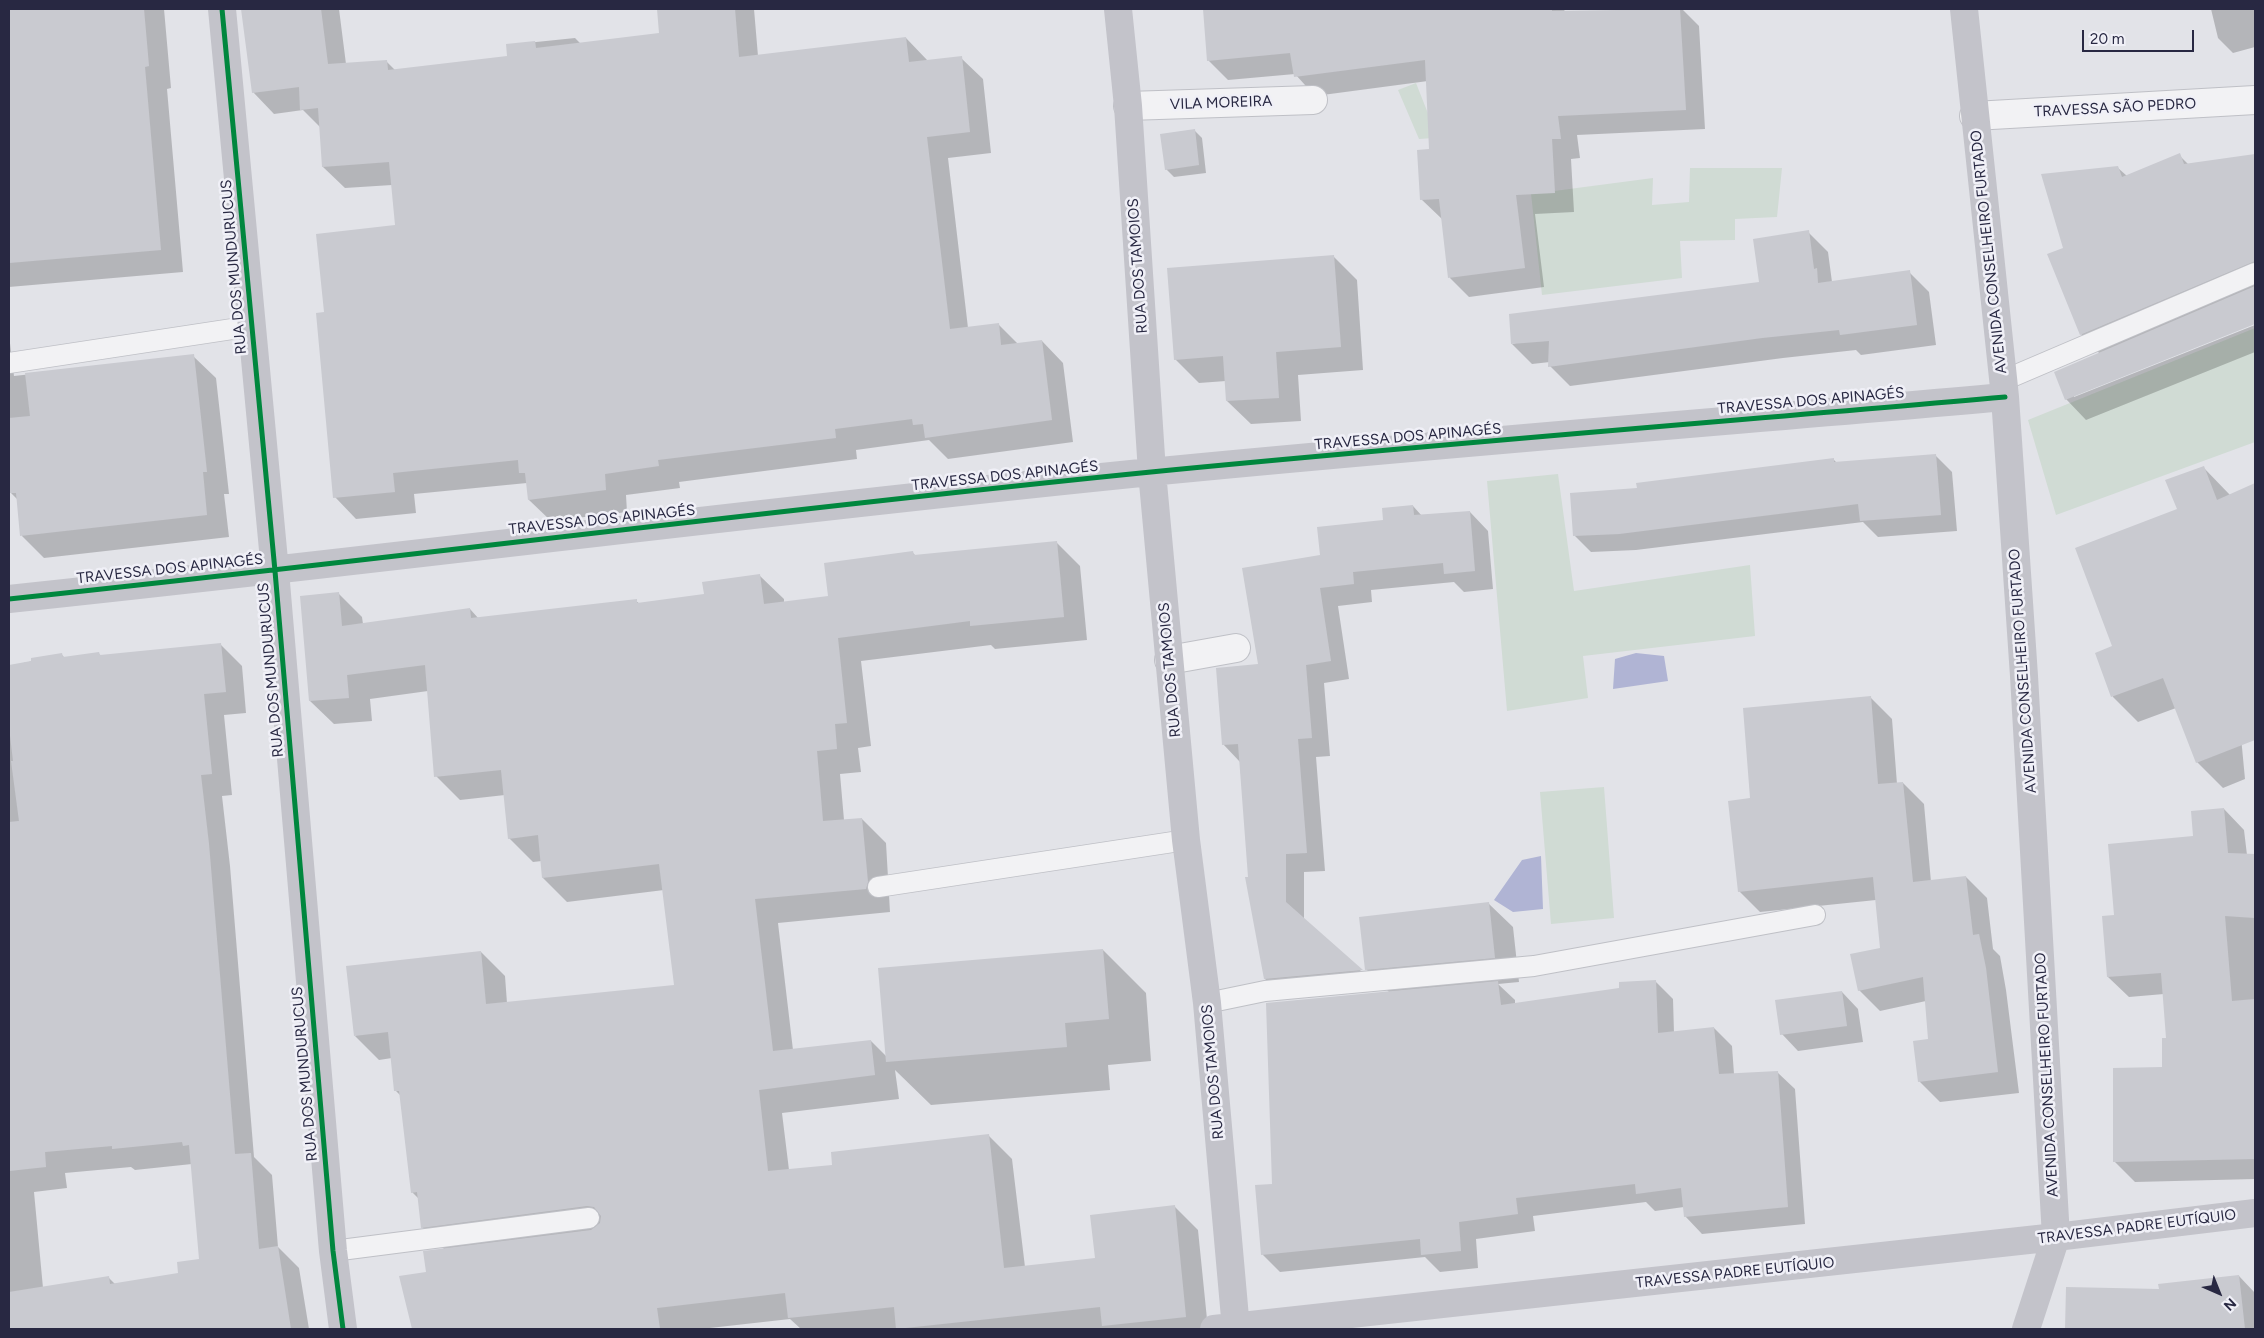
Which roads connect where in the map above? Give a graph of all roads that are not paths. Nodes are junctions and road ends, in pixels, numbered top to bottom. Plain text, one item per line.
1 (222, 9) edge
2 (1118, 9) edge
3 (1964, 9) edge
4 (1313, 100) dead end
5 (2255, 100) edge
6 (1128, 106) junction
7 (1974, 116) junction
8 (2255, 273) edge
9 (252, 326) junction
10 (9, 363) edge
11 (2004, 389) junction
12 (1152, 472) junction
13 (275, 571) junction
14 (9, 599) edge
15 (1236, 648) dead end
16 (1169, 660) junction
17 (1186, 840) junction
18 (878, 888) dead end
19 (1815, 915) dead end
20 (1207, 1003) junction
21 (2255, 1213) edge
22 (590, 1218) dead end
23 (2056, 1238) junction
24 (333, 1251) junction
25 (1229, 1328) edge
26 (343, 1329) edge
27 (2026, 1329) edge

1 - 9 street, RUA DOS MUNDURUCUS
2 - 6 street, RUA DOS TAMOIOS
3 - 7 street, AVENIDA CONSELHEIRO FURTADO
4 - 6 street, VILA MOREIRA
5 - 7 street, TRAVESSA SÃO PEDRO
6 - 12 street, RUA DOS TAMOIOS
7 - 11 street, AVENIDA CONSELHEIRO FURTADO
8 - 11 lane
9 - 10 lane
9 - 13 street, RUA DOS MUNDURUCUS
11 - 12 street, TRAVESSA DOS APINAGÉS
11 - 23 street, AVENIDA CONSELHEIRO FURTADO
12 - 13 street, TRAVESSA DOS APINAGÉS
12 - 16 street, RUA DOS TAMOIOS
13 - 14 street, TRAVESSA DOS APINAGÉS
13 - 24 street, RUA DOS MUNDURUCUS
15 - 16 street
16 - 17 street, RUA DOS TAMOIOS
17 - 18 lane
17 - 20 street, RUA DOS TAMOIOS
19 - 20 lane
20 - 25 street, RUA DOS TAMOIOS
21 - 23 street, TRAVESSA PADRE EUTÍQUIO
22 - 24 lane
23 - 25 street, TRAVESSA PADRE EUTÍQUIO
23 - 27 street, AVENIDA CONSELHEIRO FURTADO
24 - 26 street, RUA DOS MUNDURUCUS

